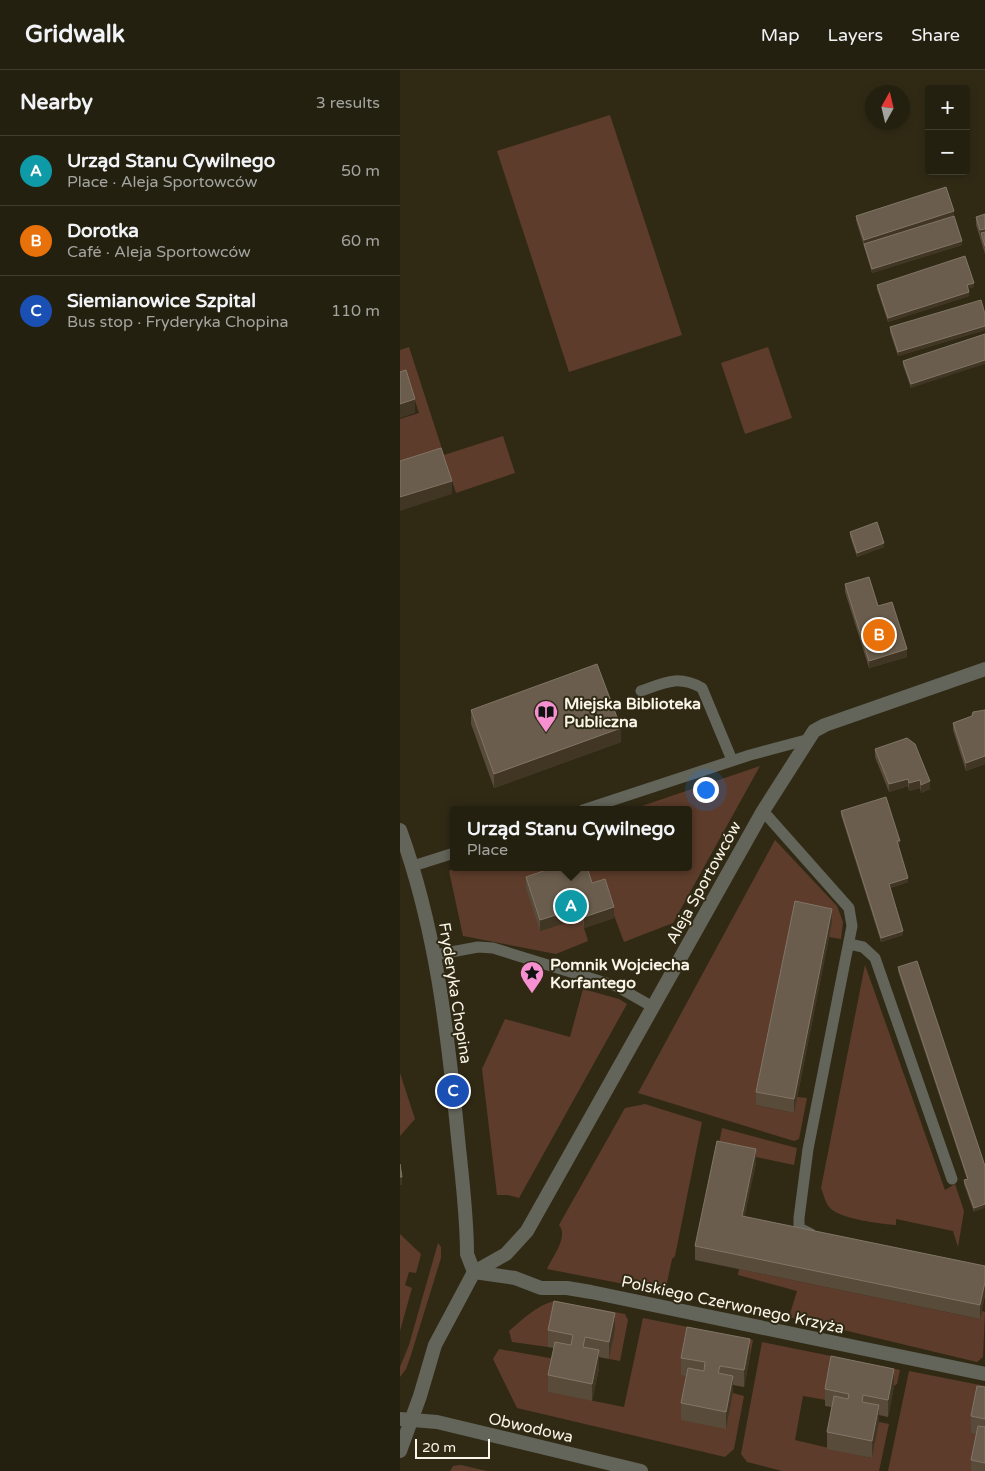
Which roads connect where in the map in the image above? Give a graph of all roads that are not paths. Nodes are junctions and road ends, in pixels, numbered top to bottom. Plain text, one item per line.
1 (985, 669) edge
2 (641, 691) dead end
3 (806, 740) junction
4 (732, 760) junction
5 (595, 806) edge
6 (764, 811) junction
7 (400, 830) edge
8 (450, 854) edge
9 (413, 866) junction
10 (848, 944) junction
11 (435, 955) junction
12 (653, 1007) junction
13 (952, 1179) dead end
14 (826, 1237) edge
15 (474, 1272) junction
16 (985, 1374) edge
17 (406, 1420) edge
18 (400, 1451) edge
19 (641, 1471) edge

1 - 3 street, Aleja Sportowców
2 - 4 lane
3 - 4 lane
3 - 6 street, Aleja Sportowców
4 - 5 lane
6 - 10 lane
6 - 12 street, Aleja Sportowców
7 - 9 street, Fryderyka Chopina
8 - 9 lane
9 - 11 street, Fryderyka Chopina
10 - 13 lane
10 - 14 lane
11 - 12 lane
11 - 15 street, Fryderyka Chopina
12 - 15 street, Aleja Sportowców
15 - 16 street, Polskiego Czerwonego Krzyża
15 - 17 street
17 - 18 street
17 - 19 street, Obwodowa

